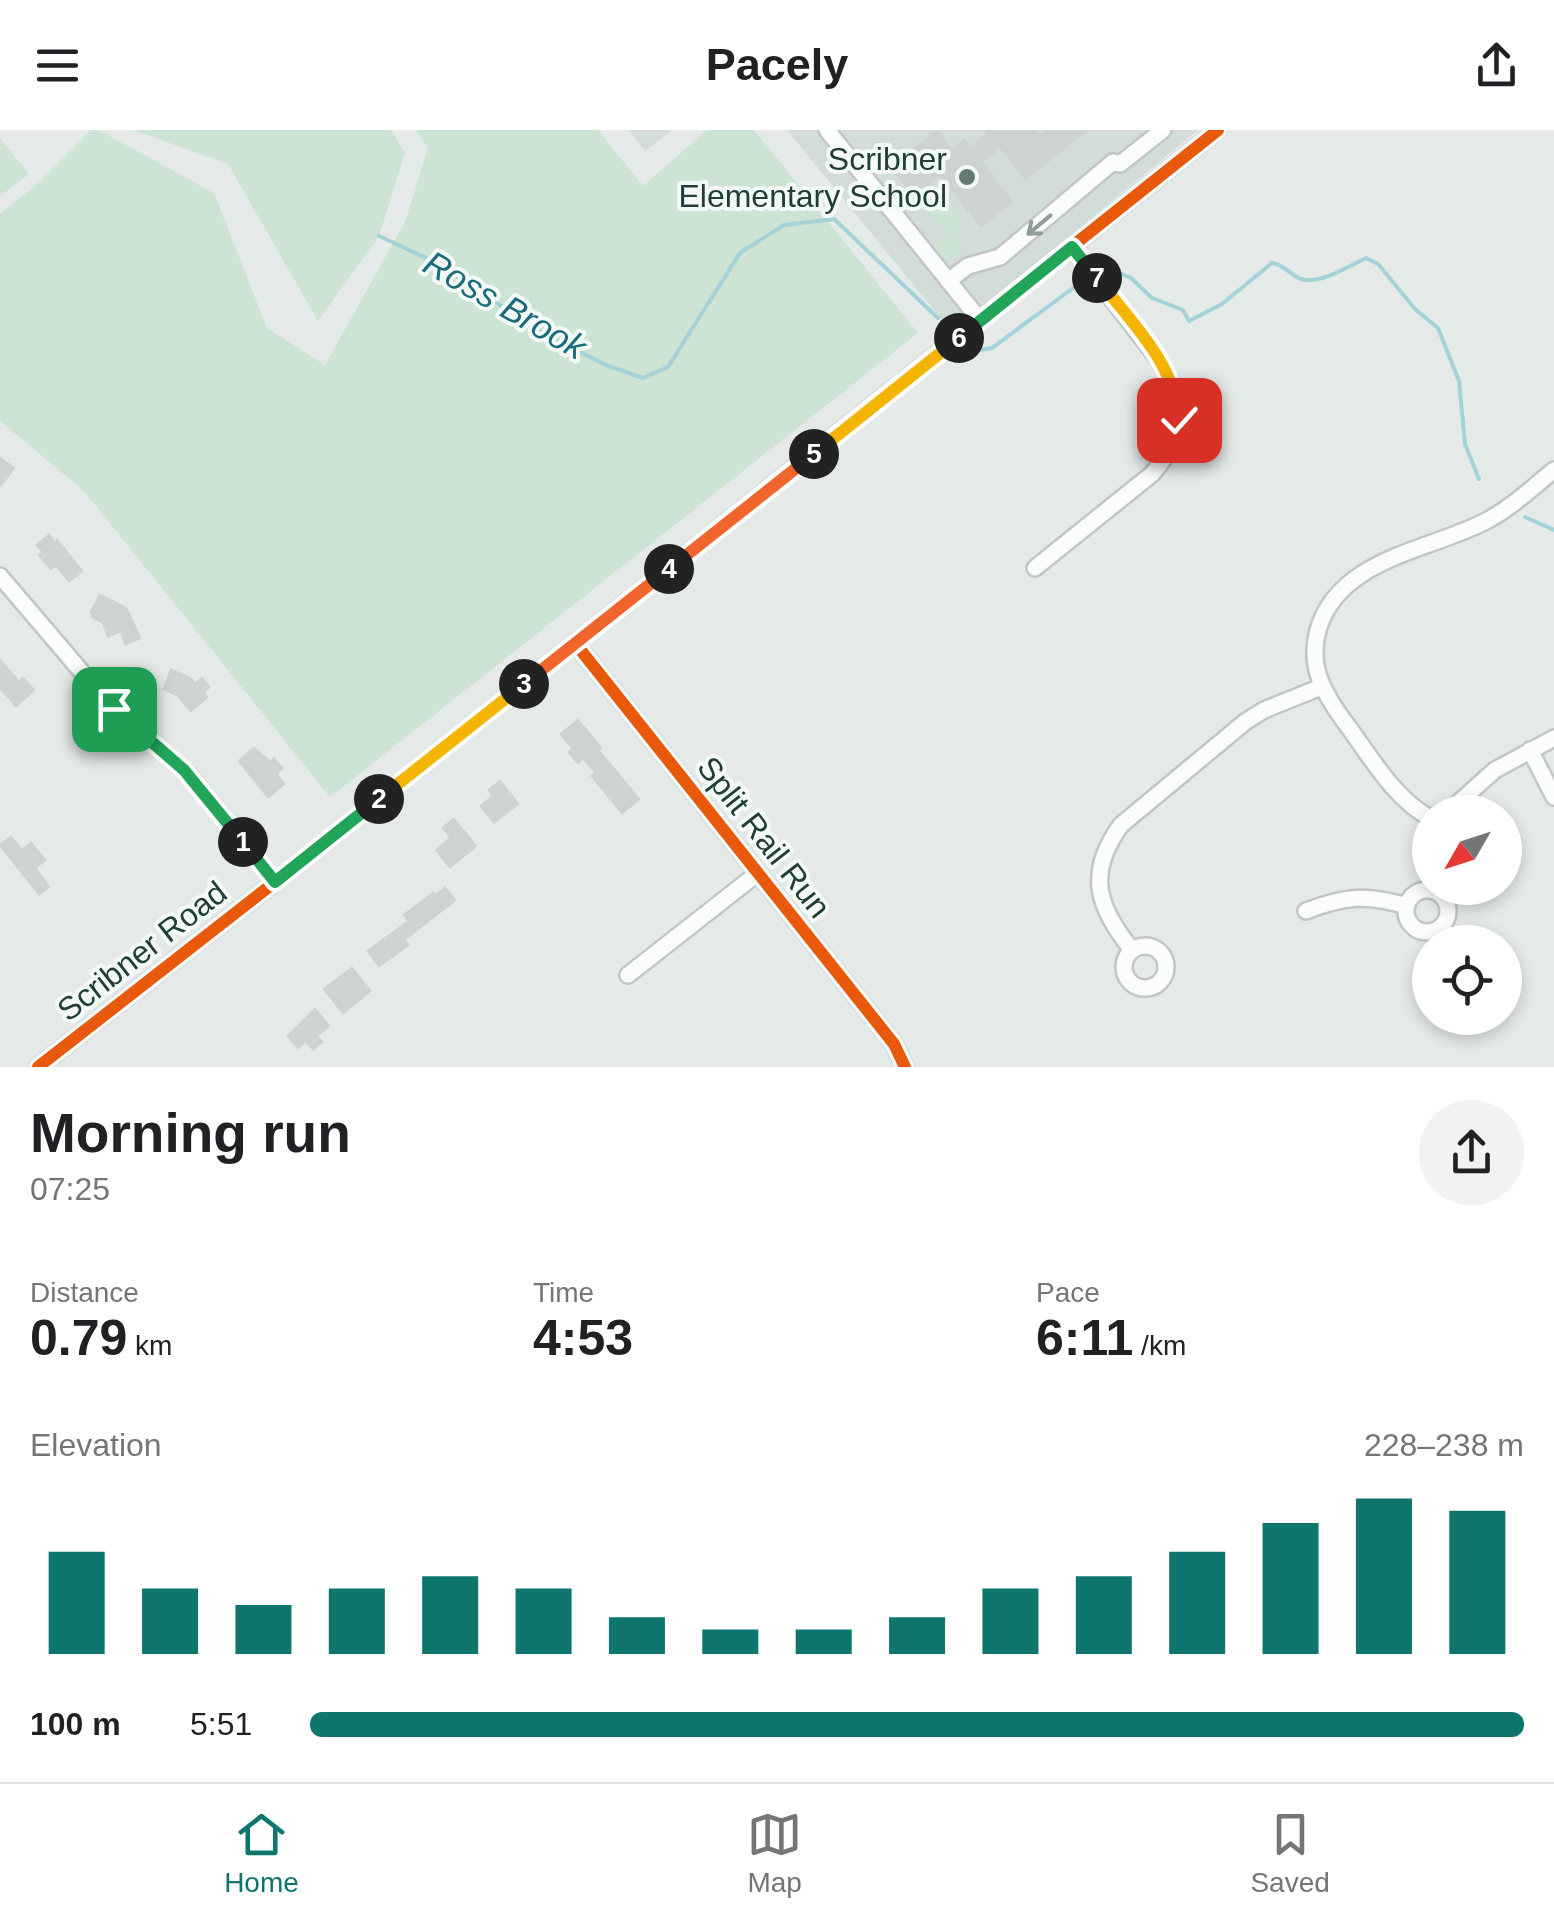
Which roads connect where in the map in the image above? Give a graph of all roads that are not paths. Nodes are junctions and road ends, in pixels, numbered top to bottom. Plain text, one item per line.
1 (827, 130) edge
2 (1164, 130) edge
3 (1218, 130) edge
4 (1117, 163) junction
5 (1142, 191) junction
6 (1072, 247) junction
7 (948, 281) junction
8 (980, 320) junction
9 (1554, 470) edge
10 (1036, 568) dead end
11 (0, 576) edge
12 (575, 643) junction
13 (1320, 686) junction
14 (1554, 738) edge
15 (1530, 750) junction
16 (1467, 795) edge
17 (1554, 798) edge
18 (1412, 807) edge
19 (758, 873) junction
20 (275, 882) junction
21 (1412, 898) edge
22 (1447, 905) edge
23 (1406, 906) junction
24 (1306, 912) dead end
25 (1132, 950) dead end
26 (628, 975) dead end
27 (38, 1067) edge
28 (906, 1067) edge

1 - 7 street
2 - 4 street
3 - 5 street, Scribner Road
4 - 5 street
4 -> 7 street
5 - 6 street, Scribner Road
6 - 8 street, Scribner Road
6 - 10 street
7 - 8 street
8 - 12 street, Scribner Road
9 - 13 street
11 - 20 street
12 - 19 street, Split Rail Run
12 - 20 street, Scribner Road
13 - 18 street
13 - 25 street
14 - 15 street
15 - 16 street
15 - 17 street
19 - 26 street
19 - 28 street, Split Rail Run
20 - 27 street, Scribner Road
21 - 23 street
22 - 23 street
23 - 24 street

